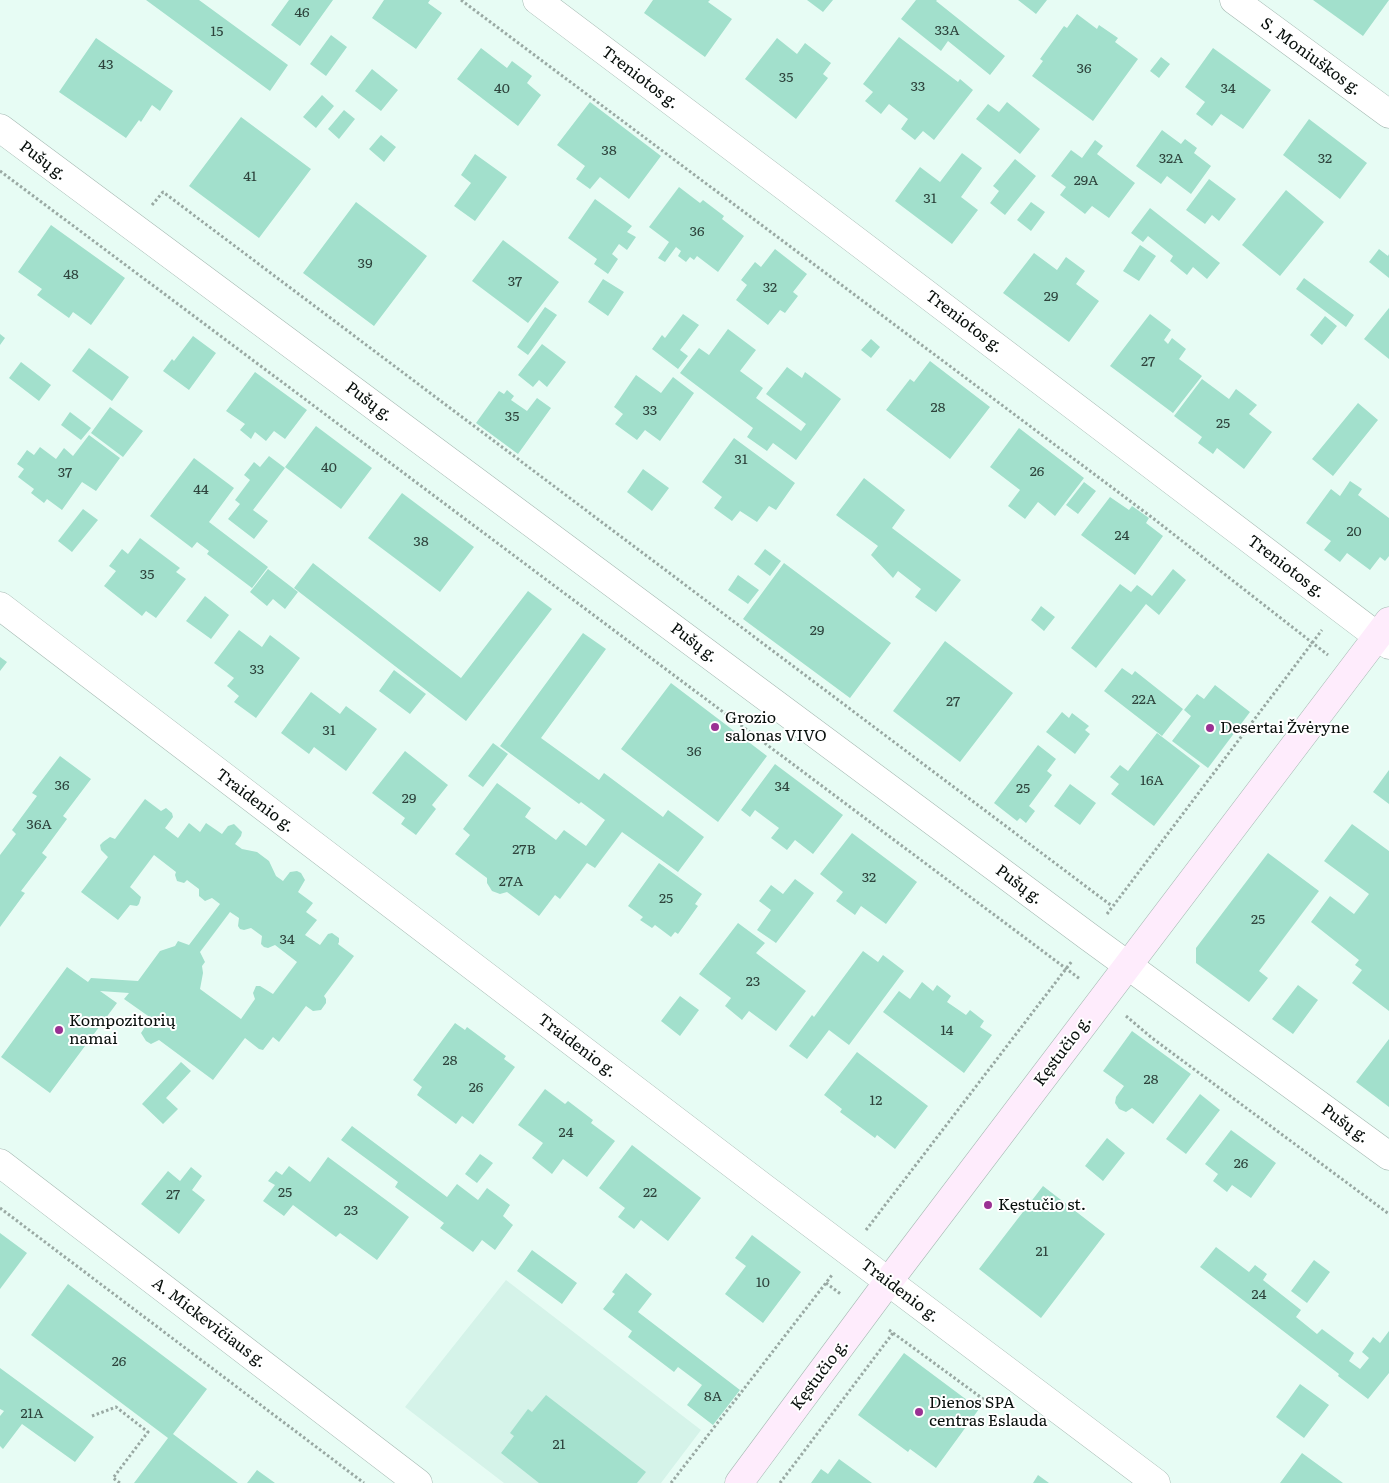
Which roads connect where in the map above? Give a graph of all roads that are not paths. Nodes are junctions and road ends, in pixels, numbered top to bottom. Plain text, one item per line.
1 (537, 0) edge
2 (1234, 0) edge
3 (1389, 114) edge
4 (0, 128) edge
5 (0, 606) edge
6 (1385, 634) edge
7 (1128, 966) junction
8 (1389, 1156) edge
9 (0, 1163) edge
10 (888, 1282) junction
11 (418, 1483) edge
12 (739, 1483) edge
13 (1156, 1483) edge

1 - 6 street, Treniotos g.
2 - 3 street, S. Moniuškos g.
4 - 7 street, Pušų g.
5 - 10 street, Traidenio g.
6 - 7 main road, Kęstučio g.
7 - 8 street, Pušų g.
7 - 10 main road, Kęstučio g.
9 - 11 street, A. Mickevičiaus g.
10 - 12 main road, Kęstučio g.
10 - 13 street, Traidenio g.

